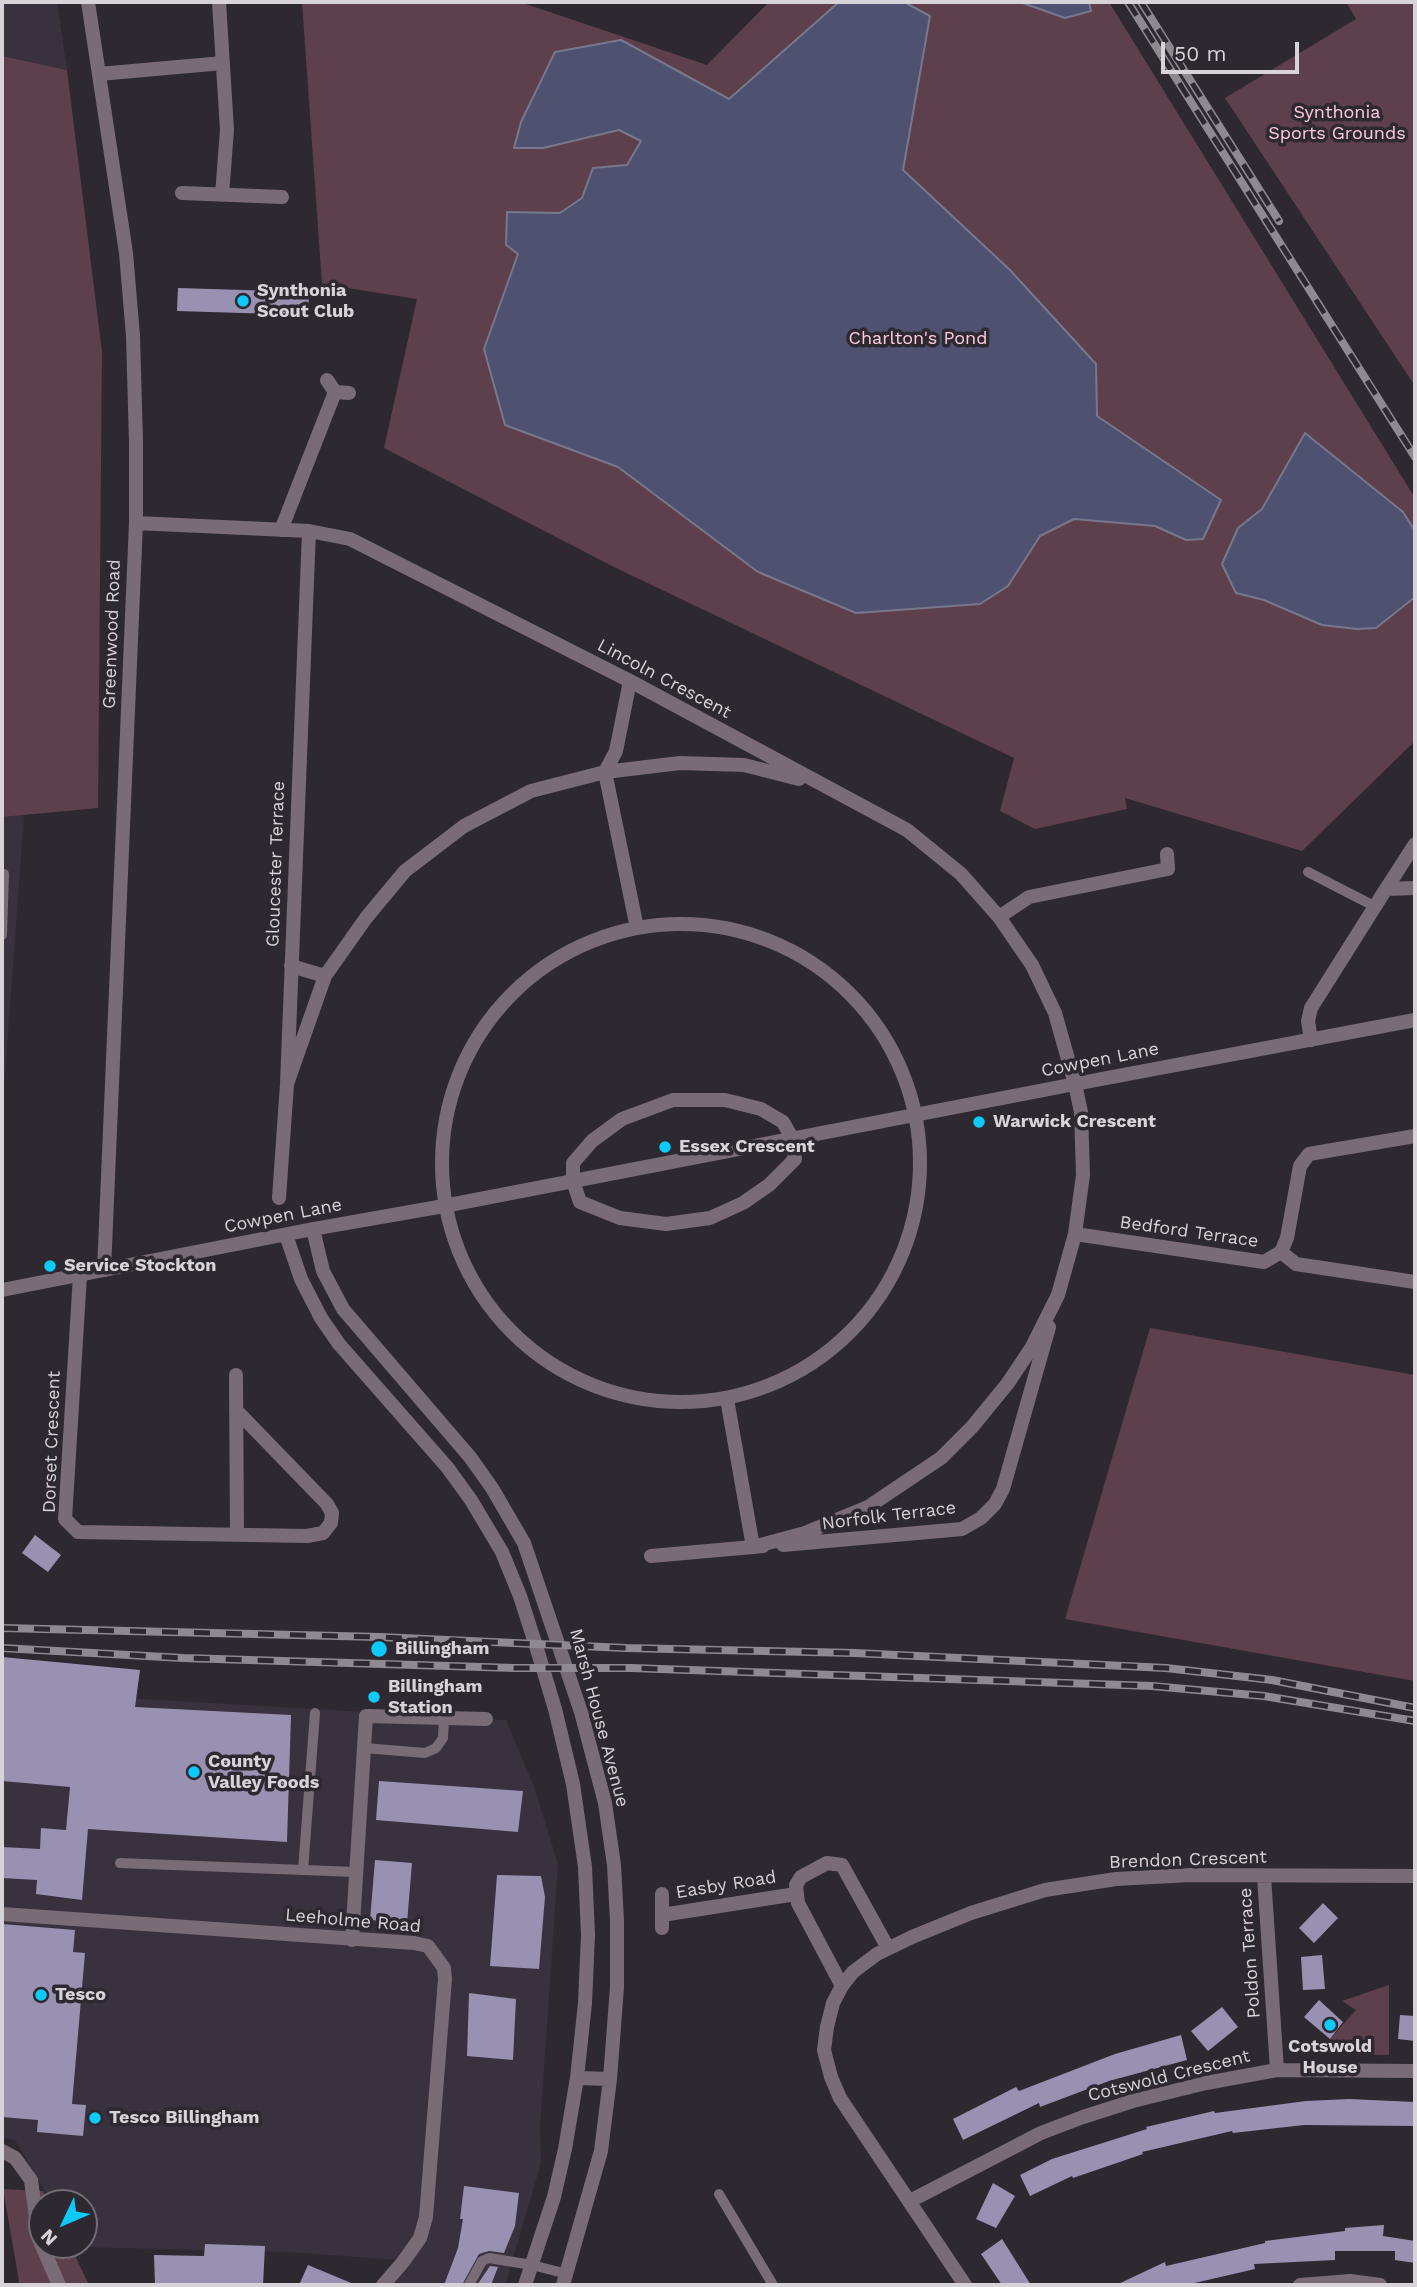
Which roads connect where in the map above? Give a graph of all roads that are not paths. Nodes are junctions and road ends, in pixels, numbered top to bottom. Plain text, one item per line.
1 (88, 2) edge
2 (219, 2) edge
3 (223, 63) junction
4 (99, 74) junction
5 (181, 193) dead end
6 (222, 195) junction
7 (282, 197) dead end
8 (337, 388) dead end
9 (136, 523) junction
10 (281, 530) junction
11 (309, 531) junction
12 (630, 681) junction
13 (605, 772) junction
14 (821, 784) junction
15 (1415, 844) edge
16 (1167, 854) dead end
17 (1308, 872) dead end
18 (4, 874) dead end
19 (1415, 888) edge
20 (1386, 889) junction
21 (1374, 906) junction
22 (999, 917) junction
23 (638, 928) junction
24 (2, 935) edge
25 (290, 965) junction
26 (325, 976) junction
27 (1415, 1020) edge
28 (1311, 1040) junction
29 (287, 1084) junction
30 (1075, 1084) junction
31 (914, 1115) junction
32 (1415, 1136) edge
33 (792, 1138) junction
34 (573, 1181) junction
35 (279, 1198) dead end
36 (444, 1206) junction
37 (313, 1229) junction
38 (1075, 1234) junction
39 (286, 1235) junction
40 (1281, 1252) junction
41 (104, 1270) junction
42 (80, 1275) junction
43 (1415, 1282) edge
44 (2, 1290) edge
45 (1058, 1294) junction
46 (236, 1375) dead end
47 (727, 1399) junction
48 (236, 1410) junction
49 (237, 1535) junction
50 (753, 1546) junction
51 (651, 1556) dead end
52 (314, 1713) dead end
53 (444, 1718) junction
54 (486, 1719) dead end
55 (364, 1748) junction
56 (120, 1863) dead end
57 (303, 1870) junction
58 (356, 1872) junction
59 (1264, 1876) junction
60 (1415, 1876) edge
61 (662, 1894) dead end
62 (796, 1894) junction
63 (2, 1914) edge
64 (352, 1940) junction
65 (888, 1948) junction
66 (842, 1986) junction
67 (1278, 2070) junction
68 (1415, 2071) edge
69 (578, 2078) junction
70 (610, 2080) junction
71 (2, 2151) edge
72 (719, 2194) dead end
73 (910, 2201) junction
74 (533, 2265) junction
75 (565, 2280) edge
76 (59, 2285) edge
77 (383, 2285) edge
78 (469, 2285) edge
79 (525, 2285) edge
80 (773, 2285) edge
81 (965, 2285) edge
82 (1300, 2285) edge
83 (1380, 2285) edge

1 - 4 street, Greenwood Road
2 - 3 street
3 - 4 street
3 - 6 street
4 - 9 street, Greenwood Road
5 - 6 street
6 - 7 street
8 - 10 street
9 - 10 street, Lincoln Crescent
9 - 41 street, Greenwood Road
10 - 11 street, Lincoln Crescent
11 - 12 street, Lincoln Crescent
11 - 25 street, Gloucester Terrace
12 - 13 street
12 - 14 street, Lincoln Crescent
13 - 14 street
13 - 23 street
13 - 26 street
14 - 22 street, Lincoln Crescent
15 - 20 street
16 - 22 street
17 - 21 lane
18 - 24 lane
19 - 20 street
20 - 21 street
21 - 28 street
22 - 30 street, Lincoln Crescent
23 - 31 street
23 - 36 street
25 - 26 street
25 - 29 street, Gloucester Terrace
26 - 29 street
27 - 28 street, Cowpen Lane
28 - 30 street, Cowpen Lane
29 - 35 street, Gloucester Terrace
30 - 31 street, Cowpen Lane
30 - 38 street
31 - 33 street, Cowpen Lane
31 - 47 street
32 - 40 street
33 - 34 street, Cowpen Lane
33 - 34 street
33 - 34 street
34 - 36 street, Cowpen Lane
36 - 37 street, Cowpen Lane
36 - 47 street
37 - 39 street, Cowpen Lane
37 - 70 street, Marsh House Avenue
38 - 40 street, Bedford Terrace
38 - 45 street
39 - 41 street, Cowpen Lane
39 - 69 street
40 - 43 street, Bedford Terrace
41 - 42 street, Cowpen Lane
42 - 44 street, Cowpen Lane
42 - 49 street, Dorset Crescent
45 - 50 street
45 - 50 street, Norfolk Terrace
46 - 48 street
47 - 50 street
48 - 49 street
48 - 49 street, Dorset Crescent
50 - 51 street
52 - 57 lane
53 - 54 street
53 - 55 lane
53 - 55 street
55 - 58 street
56 - 57 lane
57 - 58 lane
58 - 64 street
59 - 60 street, Brendon Crescent
59 - 65 street, Brendon Crescent
59 - 67 street, Poldon Terrace
61 - 62 street, Easby Road
62 - 65 street
62 - 66 street
63 - 64 street, Leeholme Road
64 - 77 street, Leeholme Road
65 - 66 street, Brendon Crescent
66 - 73 street, Brendon Crescent
67 - 68 street, Cotswold Crescent
67 - 73 street, Cotswold Crescent
69 - 70 street
69 - 74 street
70 - 75 street, Marsh House Avenue
71 - 76 street
72 - 80 lane
73 - 81 street, Brendon Crescent
74 - 75 lane
74 - 78 lane
74 - 79 street
82 - 83 street

